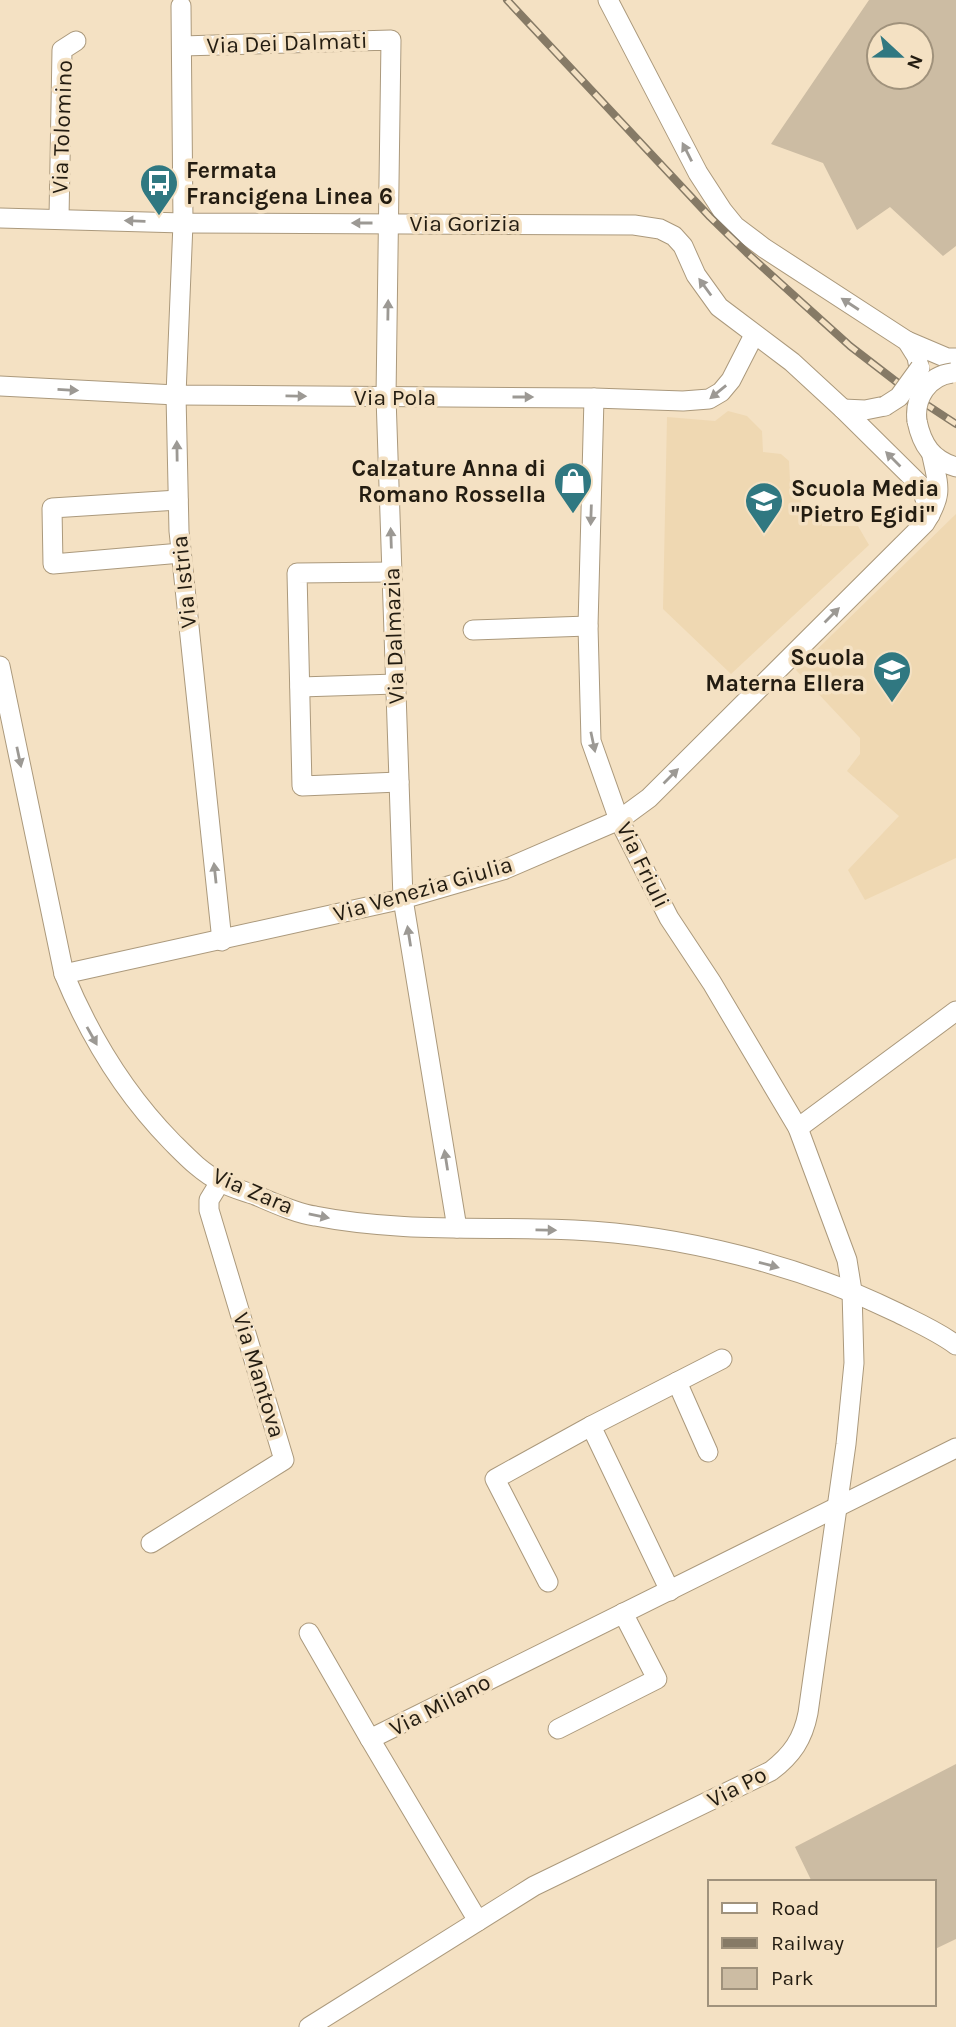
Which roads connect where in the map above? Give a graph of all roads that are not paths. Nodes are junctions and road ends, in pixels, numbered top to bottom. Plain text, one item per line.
1 (608, 0) edge
2 (181, 6) dead end
3 (391, 40) joint
4 (76, 41) dead end
5 (182, 46) junction
6 (0, 218) edge
7 (59, 218) junction
8 (183, 223) junction
9 (390, 223) junction
10 (754, 335) junction
11 (907, 341) junction
12 (953, 366) edge
13 (920, 368) junction
14 (0, 386) edge
15 (922, 393) junction
16 (176, 395) junction
17 (386, 397) junction
18 (594, 397) junction
19 (843, 409) junction
20 (932, 456) junction
21 (956, 467) edge
22 (178, 500) junction
23 (930, 515) junction
24 (181, 553) junction
25 (392, 572) junction
26 (588, 626) junction
27 (473, 631) dead end
28 (0, 666) edge
29 (396, 684) junction
30 (300, 687) junction
31 (399, 782) junction
32 (619, 820) junction
33 (403, 899) junction
34 (222, 941) junction
35 (64, 974) junction
36 (956, 1011) edge
37 (798, 1129) junction
38 (220, 1182) junction
39 (457, 1228) junction
40 (852, 1291) junction
41 (956, 1345) edge
42 (722, 1359) dead end
43 (677, 1381) junction
44 (591, 1426) junction
45 (956, 1448) edge
46 (708, 1452) dead end
47 (835, 1506) junction
48 (151, 1542) dead end
49 (548, 1581) dead end
50 (670, 1591) junction
51 (623, 1613) junction
52 (309, 1633) dead end
53 (558, 1729) dead end
54 (370, 1739) junction
55 (478, 1921) junction
56 (309, 2027) edge

11 -> 1 street
2 - 5 street, Via Istria
3 - 5 street, Via Dei Dalmati
3 - 9 street, Via Dalmazia
4 - 7 street, Via Tolomino
5 - 8 street, Via Istria
6 - 7 street, Via Gorizia
8 -> 7 street, Via Gorizia
9 -> 8 street, Via Gorizia
8 - 16 street, Via Istria
10 -> 9 street, Via Gorizia
17 -> 9 street, Via Dalmazia
10 -> 18 street, Via Pola
10 - 19 street, Via Gorizia
11 - 12 street
11 - 13 street
12 - 13 street
12 - 15 street, bridge
13 - 15 street, bridge
13 - 19 street, bridge
14 -> 16 street, Via Pola
15 - 20 street, Via Venezia Giulia, bridge
16 -> 17 street, Via Pola
22 -> 16 street, Via Istria
17 -> 18 street, Via Pola
25 -> 17 street, Via Dalmazia
18 -> 26 street, Via Friuli
23 -> 19 street, Via Gorizia
20 - 21 street
20 - 23 street, Via Venezia Giulia
22 - 24 street, Via Istria
22 - 24 street
32 -> 23 street, Via Venezia Giulia
34 -> 24 street, Via Istria
25 - 29 street, Via Dalmazia
25 - 30 street
26 - 27 street
26 -> 32 street, Via Friuli
28 -> 35 street, Via Zara
29 - 30 street
29 - 31 street, Via Dalmazia
30 - 31 street
31 - 33 street, Via Dalmazia
32 - 33 street, Via Venezia Giulia
32 - 37 street, Via Friuli
33 - 34 street, Via Venezia Giulia
39 -> 33 street, Via Dalmazia
34 - 35 street, Via Venezia Giulia
35 -> 38 street, Via Zara
36 - 37 street
37 - 40 street, Via Friuli
38 -> 39 street, Via Zara
38 - 48 street, Via Mantova
39 -> 40 street, Via Zara
40 - 41 street, Via Zara
40 - 47 street, Via Po
42 - 43 street
43 - 44 street
43 - 46 street
44 - 49 street
44 - 50 street
45 - 47 street, Via Milano
47 - 50 street, Via Milano
47 - 55 street, Via Po
50 - 51 street, Via Milano
51 - 53 street
51 - 54 street, Via Milano
52 - 54 street
54 - 55 street, Via Milano
55 - 56 street, Via Po

